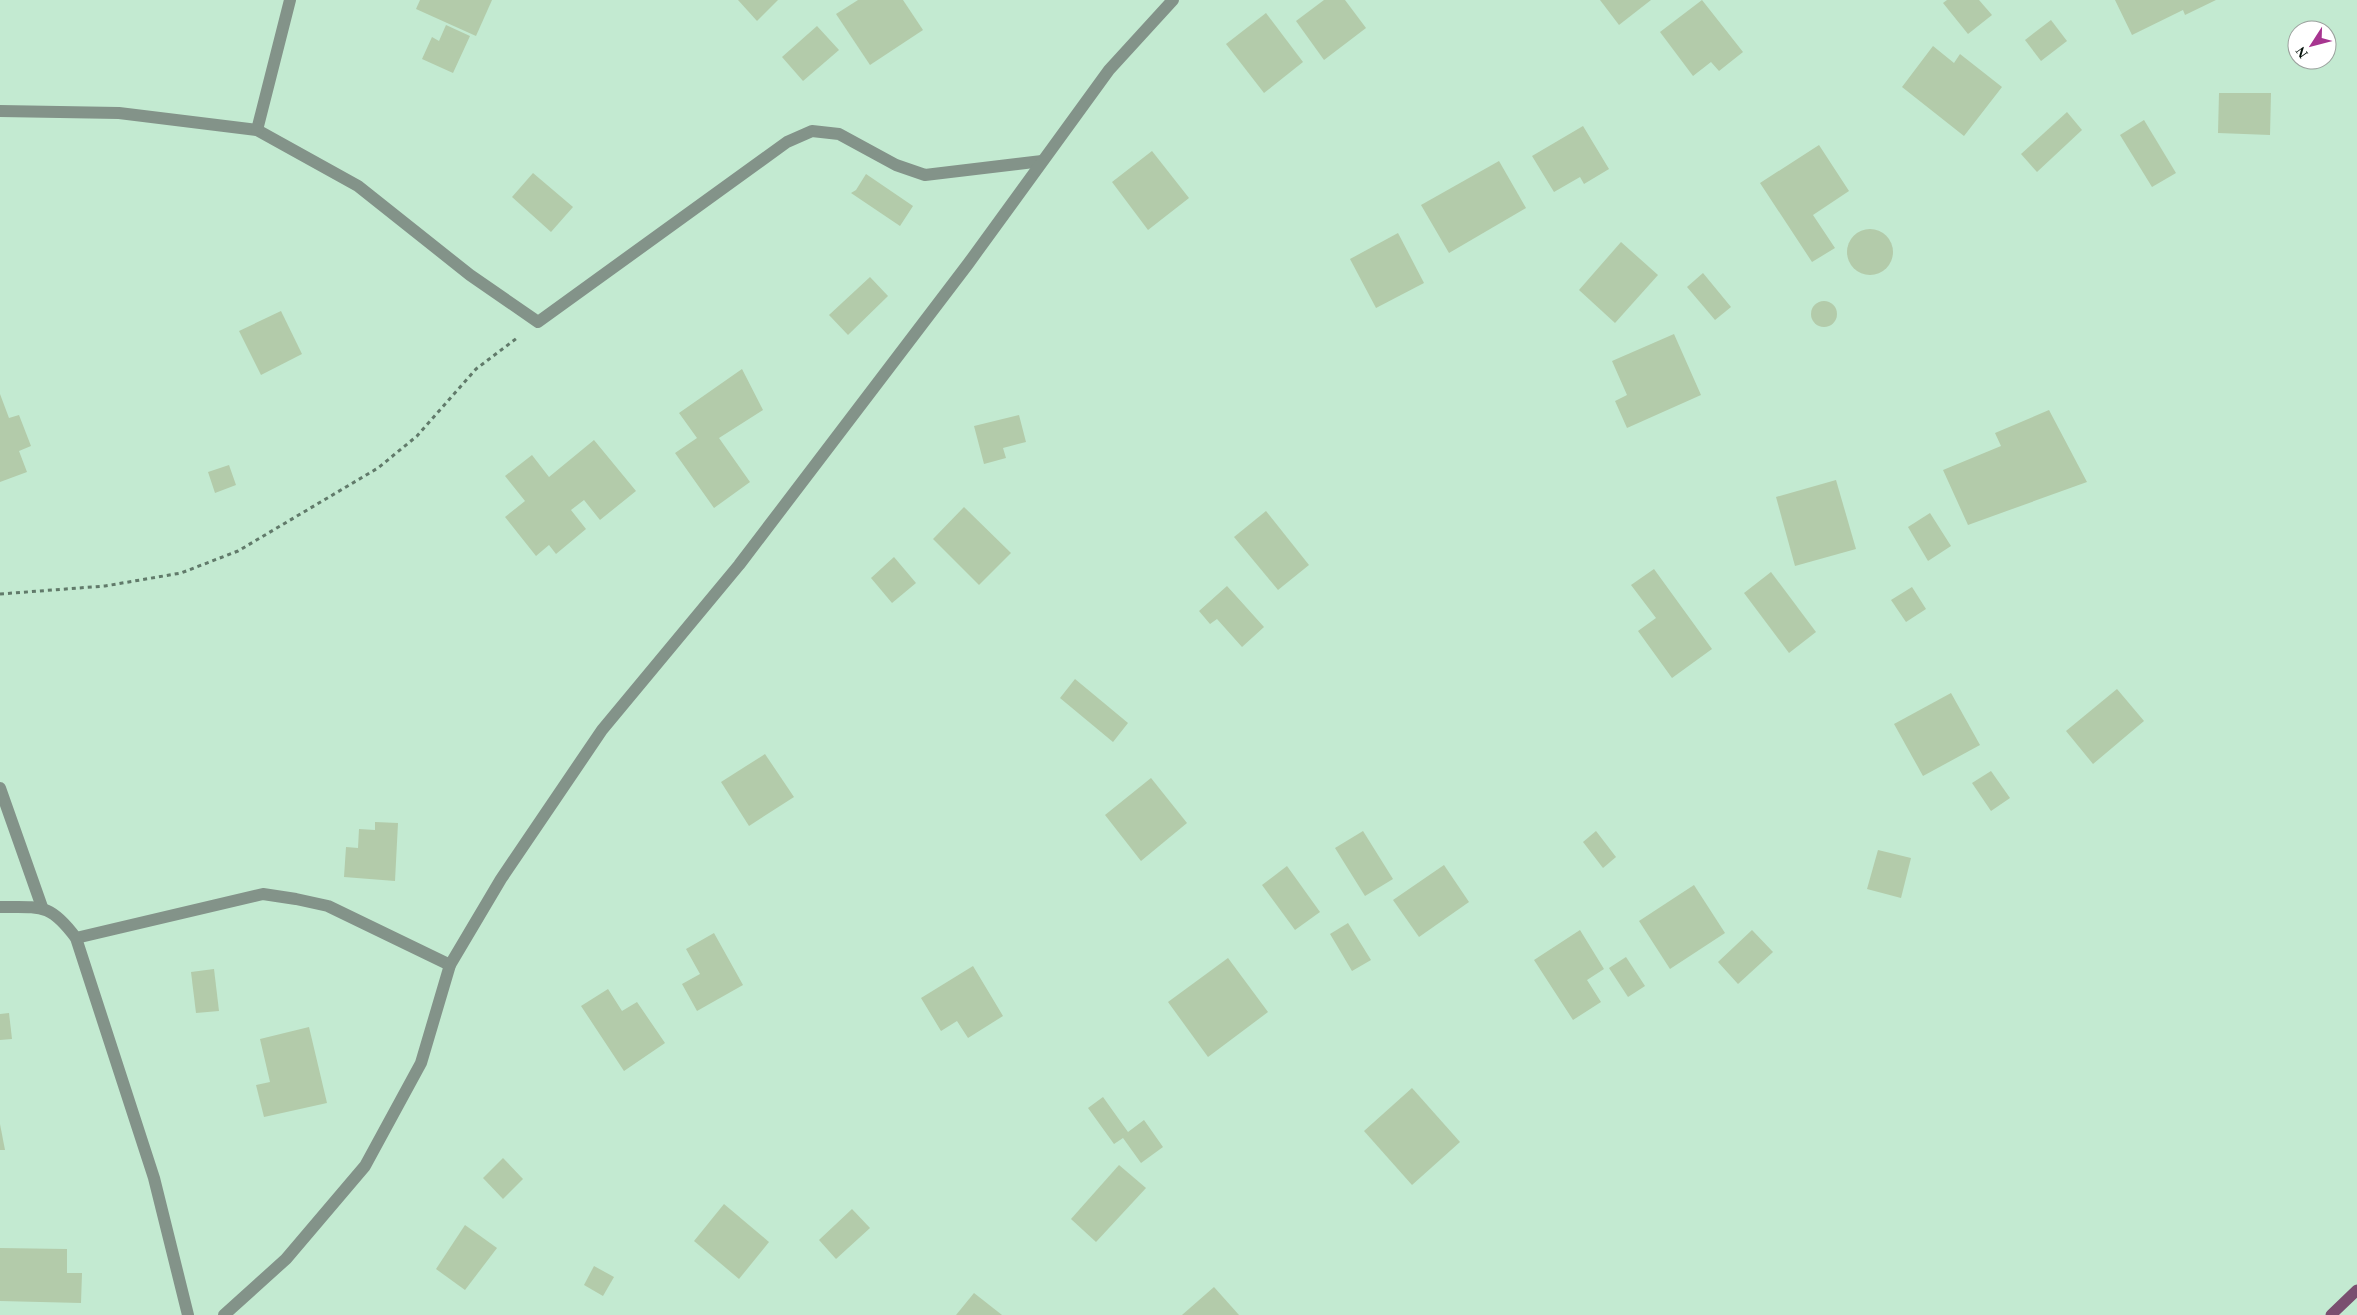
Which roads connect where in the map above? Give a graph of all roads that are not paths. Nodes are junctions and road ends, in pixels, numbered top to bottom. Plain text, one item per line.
1 (290, 0) edge
2 (1173, 0) edge
3 (0, 111) edge
4 (257, 130) junction
5 (1042, 161) junction
6 (0, 788) edge
7 (0, 907) edge
8 (42, 907) junction
9 (76, 938) junction
10 (450, 965) junction
11 (188, 1315) edge
12 (224, 1315) edge

1 - 4 street
2 - 5 street
3 - 4 street
4 - 5 street
5 - 10 street
6 - 8 street
7 - 8 street
8 - 9 street
9 - 10 street
9 - 11 street
10 - 12 street

